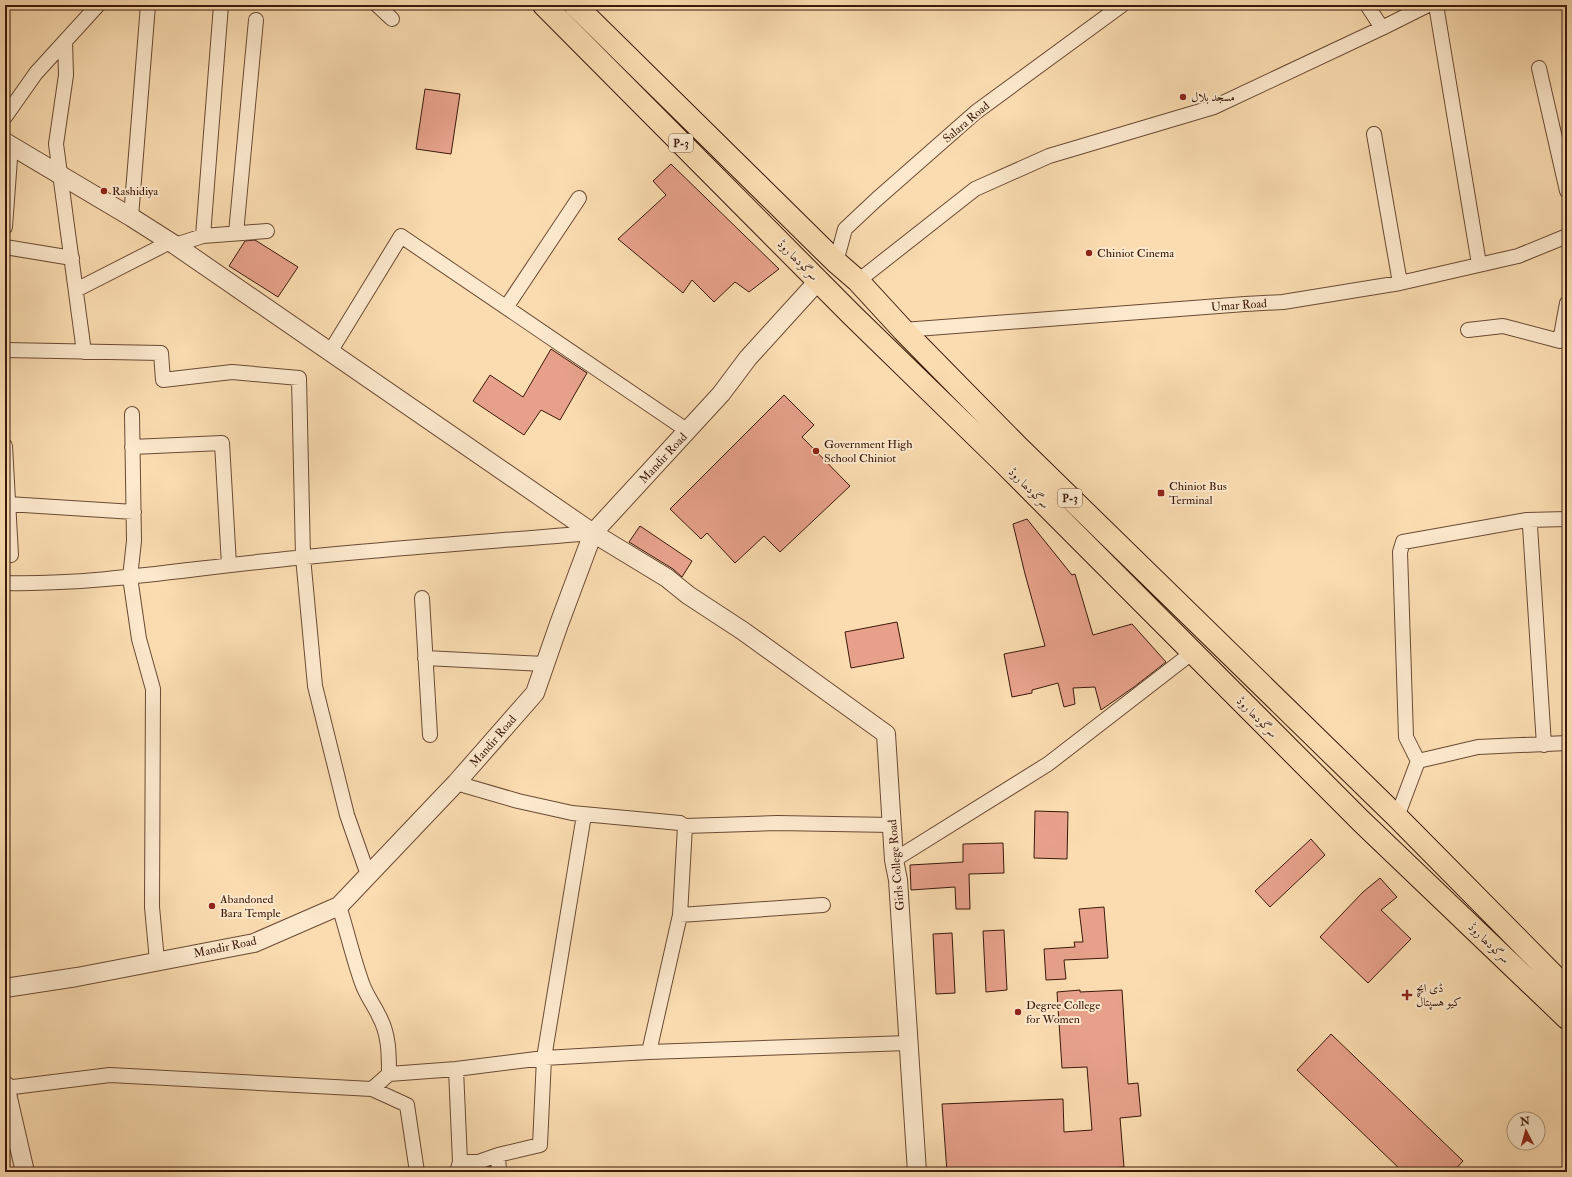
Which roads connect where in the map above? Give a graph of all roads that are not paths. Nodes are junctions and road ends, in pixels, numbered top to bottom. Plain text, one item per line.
1 (98, 5) edge
2 (148, 5) edge
3 (221, 5) edge
4 (377, 5) edge
5 (544, 5) edge
6 (575, 5) edge
7 (1122, 5) edge
8 (1367, 5) edge
9 (1428, 5) edge
10 (1436, 5) edge
11 (256, 20) dead end
12 (392, 20) dead end
13 (1382, 28) junction
14 (65, 41) junction
15 (622, 52) junction
16 (608, 68) junction
17 (1539, 68) dead end
18 (5, 117) edge
19 (1374, 134) dead end
20 (8, 143) edge
21 (60, 174) junction
22 (1567, 191) edge
23 (579, 198) dead end
24 (131, 217) junction
25 (5, 228) edge
26 (266, 231) dead end
27 (236, 233) junction
28 (203, 236) junction
29 (1567, 236) edge
30 (172, 244) junction
31 (5, 247) edge
32 (72, 258) junction
33 (836, 262) junction
34 (1479, 264) junction
35 (818, 281) junction
36 (858, 282) junction
37 (1400, 283) junction
38 (76, 290) junction
39 (1567, 303) edge
40 (506, 306) junction
41 (903, 330) junction
42 (1468, 330) dead end
43 (1564, 342) edge
44 (5, 350) edge
45 (84, 352) junction
46 (330, 352) junction
47 (132, 414) dead end
48 (688, 430) junction
49 (5, 446) edge
50 (1017, 446) junction
51 (132, 447) junction
52 (1001, 460) junction
53 (8, 504) junction
54 (134, 512) junction
55 (1567, 519) edge
56 (1530, 526) dead end
57 (593, 533) junction
58 (11, 555) dead end
59 (303, 557) junction
60 (1135, 562) junction
61 (229, 565) junction
62 (130, 577) junction
63 (1118, 578) junction
64 (5, 583) edge
65 (422, 598) dead end
66 (1193, 652) junction
67 (425, 658) junction
68 (545, 664) junction
69 (430, 735) dead end
70 (1567, 743) edge
71 (1544, 744) junction
72 (1418, 761) junction
73 (456, 783) junction
74 (1380, 801) junction
75 (584, 815) junction
76 (1396, 817) junction
77 (1361, 821) junction
78 (892, 825) junction
79 (685, 826) junction
80 (894, 860) junction
81 (368, 875) junction
82 (823, 905) dead end
83 (339, 906) junction
84 (680, 915) junction
85 (157, 961) junction
86 (5, 988) edge
87 (1567, 988) edge
88 (1567, 1018) edge
89 (908, 1043) junction
90 (649, 1052) junction
91 (544, 1058) junction
92 (456, 1069) junction
93 (389, 1074) junction
94 (5, 1087) edge
95 (372, 1089) junction
96 (498, 1155) junction
97 (458, 1167) edge
98 (478, 1167) edge
99 (25, 1172) edge
100 (417, 1172) edge
101 (498, 1172) edge
102 (918, 1172) edge

1 - 14 street
2 - 24 street
3 - 28 street
4 - 12 street
5 - 16 highway, سرگودھا روڈ / P-3
6 - 15 highway, سرگودھا روڈ / P-3
7 - 33 street, Salara Road
8 - 13 street
9 - 13 street
10 - 34 street
11 - 27 street
13 - 36 street
14 - 18 street
14 - 21 street
15 - 16 highway
15 - 33 highway, سرگودھا روڈ / P-3
16 - 35 highway, سرگودھا روڈ / P-3
17 - 22 street
19 - 37 street
20 - 21 street
20 - 25 street
21 - 24 street
21 - 32 street
23 - 40 street
24 - 30 street
26 - 27 street
27 - 28 street
28 - 30 street
29 - 34 street, Umar Road
30 - 38 street
30 - 46 street
31 - 32 street
32 - 38 street
33 - 36 highway, سرگودھا روڈ / P-3
34 - 37 street, Umar Road
35 - 48 street, Mandir Road
35 - 52 highway, سرگودھا روڈ / P-3
36 - 41 highway, سرگودھا روڈ / P-3
37 - 41 street, Umar Road
38 - 45 street
39 - 43 street
40 - 46 street
40 - 48 street
41 - 50 highway, سرگودھا روڈ / P-3
42 - 43 street
44 - 45 street
45 - 59 street
46 - 57 street
47 - 51 street
48 - 57 street, Mandir Road
49 - 53 street
50 - 52 highway
50 - 60 highway, سرگودھا روڈ / P-3
51 - 54 street
51 - 61 street
52 - 63 highway, سرگودھا روڈ / P-3
53 - 54 street
53 - 58 street
54 - 62 street
55 - 72 street
56 - 71 street
57 - 59 street
57 - 68 street, Mandir Road
57 - 78 street, Girls College Road
59 - 61 street
59 - 81 street
60 - 63 highway
60 - 74 highway, سرگودھا روڈ / P-3
61 - 62 street
62 - 64 street
62 - 85 street
63 - 66 highway, سرگودھا روڈ / P-3
65 - 67 street
66 - 77 highway, سرگودھا روڈ / P-3
66 - 80 street
67 - 68 street
67 - 69 street
68 - 73 street, Mandir Road
70 - 71 street
71 - 72 street
72 - 76 street
73 - 75 street
73 - 81 street, Mandir Road
74 - 76 highway, سرگودھا روڈ / P-3
74 - 77 highway
75 - 79 street
75 - 91 street
76 - 87 highway, سرگودھا روڈ / P-3
77 - 88 highway, سرگودھا روڈ / P-3
78 - 79 street
78 - 80 street, Girls College Road
79 - 84 street
80 - 89 street, Girls College Road
81 - 83 street, Mandir Road
82 - 84 street
83 - 85 street, Mandir Road
83 - 93 street
84 - 90 street
85 - 86 street, Mandir Road
89 - 90 street
89 - 102 street, Girls College Road
90 - 91 street
91 - 92 street
91 - 96 street
92 - 93 street
92 - 97 street
93 - 95 street
94 - 95 street
94 - 99 street
95 - 100 street
96 - 98 street
96 - 101 street
97 - 98 street

